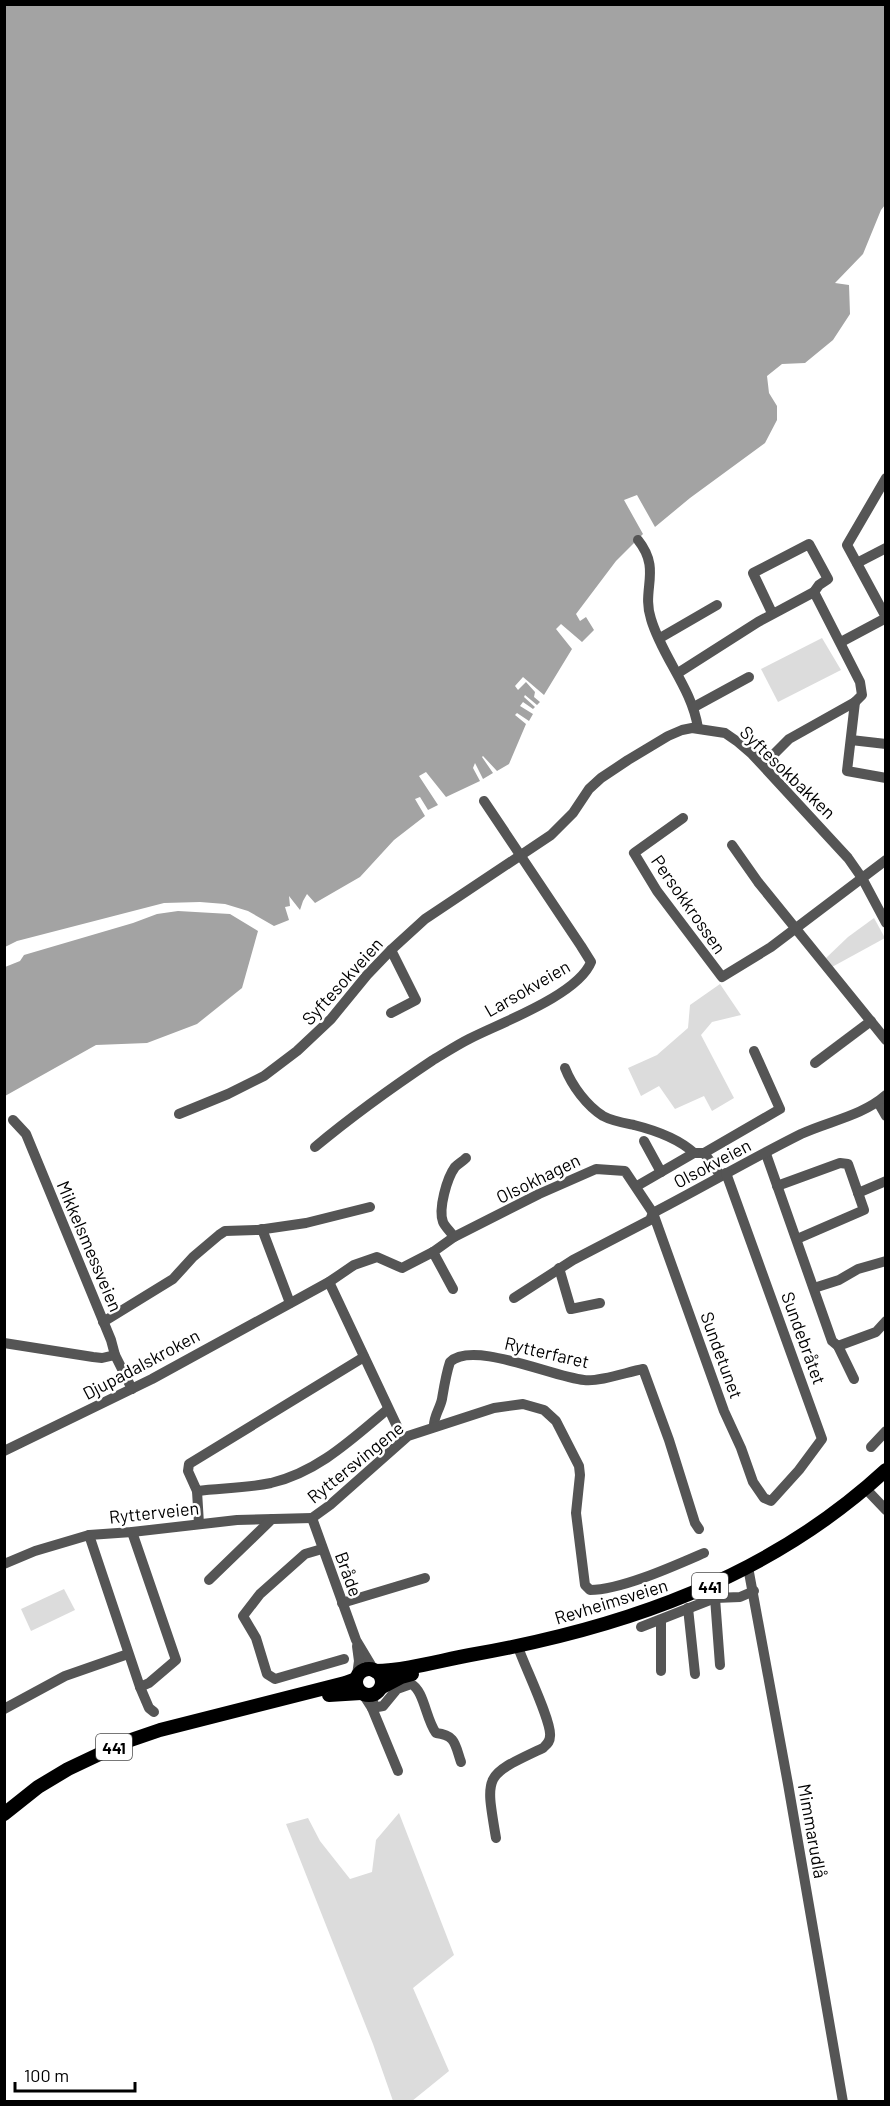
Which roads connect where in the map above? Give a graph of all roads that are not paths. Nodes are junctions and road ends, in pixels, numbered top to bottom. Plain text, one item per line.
1 (885, 478) edge
2 (638, 540) dead end
3 (885, 548) edge
4 (857, 564) junction
5 (814, 592) junction
6 (717, 605) dead end
7 (772, 614) junction
8 (885, 617) edge
9 (660, 638) junction
10 (841, 642) junction
11 (678, 674) junction
12 (749, 677) dead end
13 (855, 702) junction
14 (694, 707) junction
15 (698, 728) junction
16 (852, 740) junction
17 (885, 744) edge
18 (763, 765) junction
19 (885, 778) edge
20 (484, 801) dead end
21 (683, 818) dead end
22 (732, 845) dead end
23 (520, 854) junction
24 (885, 861) edge
25 (862, 878) junction
26 (885, 923) edge
27 (797, 928) junction
28 (391, 950) junction
29 (391, 1013) dead end
30 (871, 1022) junction
31 (885, 1040) edge
32 (754, 1051) dead end
33 (815, 1063) dead end
34 (565, 1068) dead end
35 (882, 1098) edge
36 (179, 1114) dead end
37 (885, 1116) edge
38 (13, 1120) dead end
39 (644, 1141) dead end
40 (315, 1147) dead end
41 (699, 1153) junction
42 (766, 1154) junction
43 (466, 1158) dead end
44 (661, 1172) junction
45 (724, 1174) junction
46 (885, 1181) edge
47 (637, 1186) junction
48 (777, 1186) junction
49 (858, 1193) junction
50 (370, 1207) dead end
51 (653, 1213) junction
52 (262, 1229) junction
53 (454, 1237) junction
54 (797, 1239) junction
55 (433, 1252) junction
56 (885, 1261) edge
57 (411, 1264) joint
58 (559, 1268) junction
59 (329, 1282) junction
60 (814, 1288) junction
61 (453, 1289) dead end
62 (513, 1298) dead end
63 (290, 1303) junction
64 (600, 1304) dead end
65 (885, 1321) edge
66 (103, 1322) junction
67 (4, 1343) edge
68 (838, 1346) junction
69 (115, 1354) junction
70 (364, 1357) junction
71 (854, 1379) dead end
72 (132, 1389) junction
73 (388, 1409) junction
74 (434, 1427) junction
75 (885, 1431) edge
76 (403, 1439) junction
77 (871, 1447) dead end
78 (4, 1451) edge
79 (885, 1470) edge
80 (865, 1488) junction
81 (197, 1491) junction
82 (771, 1501) joint
83 (885, 1510) edge
84 (312, 1518) junction
85 (272, 1519) junction
86 (199, 1524) junction
87 (699, 1529) dead end
88 (132, 1532) junction
89 (89, 1535) junction
90 (322, 1549) junction
91 (704, 1553) dead end
92 (4, 1564) edge
93 (748, 1567) junction
94 (424, 1578) dead end
95 (209, 1580) dead end
96 (754, 1591) junction
97 (715, 1598) junction
98 (342, 1603) junction
99 (687, 1608) junction
100 (661, 1620) junction
101 (641, 1627) dead end
102 (356, 1640) junction
103 (514, 1647) junction
104 (128, 1654) junction
105 (344, 1659) dead end
106 (720, 1665) dead end
107 (375, 1670) junction
108 (662, 1671) dead end
109 (695, 1674) dead end
110 (356, 1677) junction
111 (140, 1687) junction
112 (370, 1695) junction
113 (4, 1709) edge
114 (238, 1711) junction
115 (154, 1712) dead end
116 (461, 1762) dead end
117 (398, 1771) dead end
118 (4, 1814) edge
119 (496, 1838) dead end
120 (843, 2102) edge

1 - 4 street
2 - 9 street
3 - 4 street
4 - 8 street
5 - 7 street
5 - 7 street
5 - 10 street
6 - 9 street
7 - 11 street
8 - 10 street
9 - 11 street
10 - 13 street
11 - 14 street
12 - 14 street
13 - 16 street
13 - 18 street
14 - 15 street
15 - 18 street, Syftesokbakken
15 - 23 street, Syftesokbakken
16 - 17 street
16 - 19 street
18 - 25 street, Syftesokbakken
20 - 23 street, Larsokveien
21 - 27 street, Persokkrossen
22 - 27 street
23 - 28 street, Syftesokveien
23 - 40 street, Larsokveien
24 - 25 street, Persokkrossen
25 - 26 street, Syftesokbakken
25 - 27 street, Persokkrossen
27 - 30 street
28 - 29 street
28 - 36 street, Syftesokveien
30 - 31 street
30 - 33 street
32 - 41 street
34 - 41 street
35 - 37 street
35 - 42 street, Olsokveien
38 - 66 street, Mikkelsmessveien
39 - 44 street
41 - 44 street
41 - 45 street
42 - 45 street, Olsokveien
42 - 48 street
43 - 53 street
44 - 47 street
45 - 51 street, Olsokveien
45 - 82 street, Sundebråtet
46 - 49 street
47 - 51 street, Olsokhagen
47 - 53 street, Olsokhagen
48 - 49 street
48 - 54 street
49 - 54 street
50 - 52 street
51 - 58 street, Olsokveien
51 - 82 street, Sundetunet
52 - 63 street
52 - 66 street
53 - 55 street, Olsokhagen
54 - 60 street
55 - 57 street, Olsokhagen
55 - 61 street
56 - 60 street
57 - 59 street, Djupadalskroken
58 - 62 street, Olsokveien
58 - 64 street
59 - 63 street, Djupadalskroken
59 - 70 street
60 - 68 street
63 - 72 street, Djupadalskroken
65 - 68 street
66 - 69 street, Mikkelsmessveien
67 - 69 street
68 - 71 street
69 - 72 street, Mikkelsmessveien
70 - 73 street
70 - 81 street
72 - 78 street, Djupadalskroken
73 - 76 street
73 - 81 street
74 - 76 street, Ryttersvingene
74 - 87 street, Rytterfaret
74 - 91 street, Ryttersvingene
75 - 77 street
76 - 84 street, Ryttersvingene
79 - 80 main road, Revheimsveien / 441
80 - 83 street
80 - 93 main road, Revheimsveien / 441
81 - 86 street
84 - 85 street, Rytterveien
84 - 90 street, Bråde
85 - 86 street, Rytterveien
85 - 95 street
86 - 88 street, Rytterveien
88 - 89 street, Rytterveien
88 - 111 street
89 - 92 street, Rytterveien
89 - 104 street
90 - 98 street, Bråde
90 - 105 street
93 - 96 street, Mimmarudlå
93 - 103 main road, Revheimsveien / 441
94 - 98 street
96 - 97 street, Revheimsveien
96 - 120 street, Mimmarudlå
97 - 99 street, Revheimsveien
97 - 106 street
98 - 102 street, Bråde
99 - 100 street, Revheimsveien
99 - 109 street
100 - 101 street, Revheimsveien
100 - 108 street
102 - 107 street, Bråde
102 - 110 street, Bråde
103 - 107 main road, Revheimsveien / 441
103 - 112 main road, Revheimsveien / 441
103 - 119 street
104 - 111 street
104 - 113 street
107 - 110 main road, 441
107 - 112 main road
110 - 112 main road
110 - 114 main road, Revheimsveien / 441
111 - 115 street
112 - 114 main road, Revheimsveien / 441
112 - 116 street
112 - 117 street
114 - 118 main road, Revheimsveien / 441

